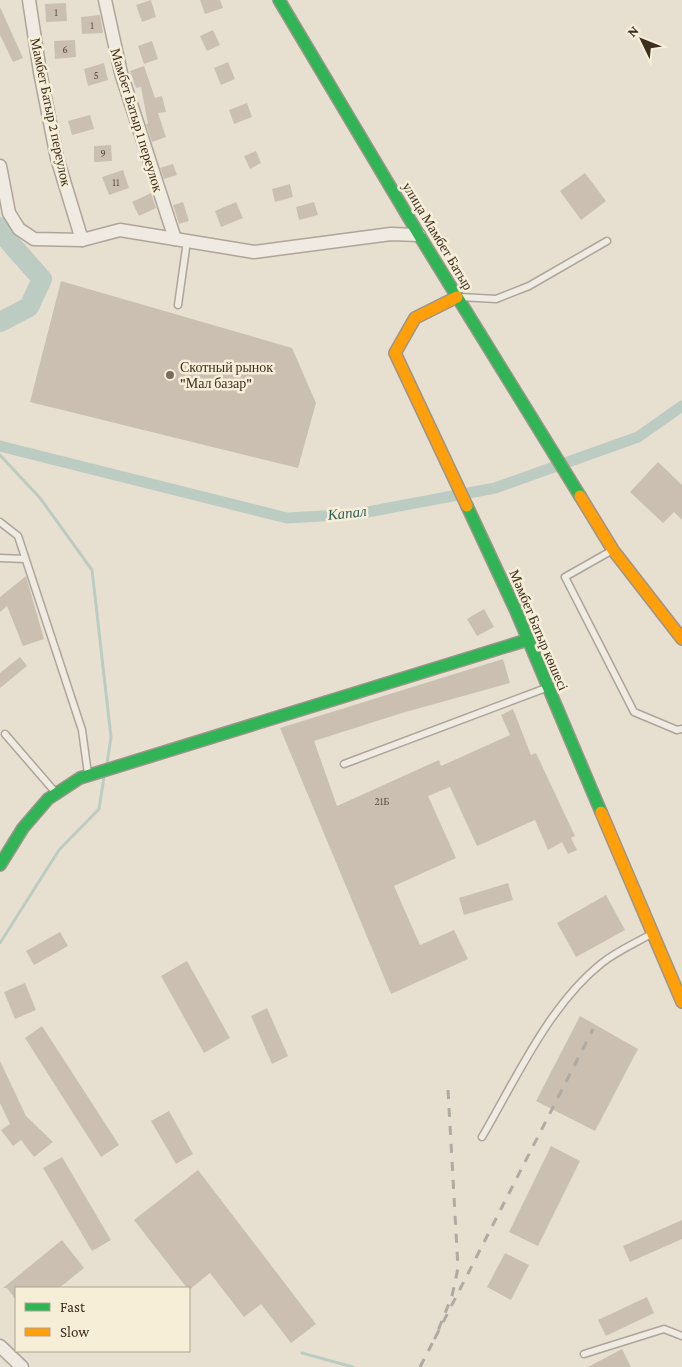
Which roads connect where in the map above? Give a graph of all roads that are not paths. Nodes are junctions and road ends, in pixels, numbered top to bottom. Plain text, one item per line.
1 (29, 0) edge
2 (105, 0) edge
3 (279, 0) edge
4 (0, 166) edge
5 (419, 235) junction
6 (82, 240) junction
7 (181, 240) junction
8 (607, 241) dead end
9 (457, 297) junction
10 (178, 305) dead end
11 (0, 522) edge
12 (613, 550) junction
13 (0, 558) edge
14 (25, 559) junction
15 (682, 639) edge
16 (527, 640) junction
17 (547, 688) junction
18 (682, 729) edge
19 (5, 734) dead end
20 (344, 764) dead end
21 (93, 774) junction
22 (56, 794) junction
23 (0, 865) edge
24 (652, 934) junction
25 (682, 1002) edge
26 (482, 1137) dead end
27 (682, 1336) edge
28 (0, 1346) edge
29 (584, 1354) dead end
30 (22, 1367) edge

1 - 6 street, Мамбет Батыр 2 переулок
2 - 7 street, Мамбет Батыр 1 переулок
3 - 5 street, улица Мамбет Батыр
4 - 6 street
5 - 7 street
5 - 9 street, улица Мамбет Батыр
6 - 7 street
7 - 10 lane
8 - 9 lane
9 - 12 street, улица Мамбет Батыр
9 - 16 street, Мәмбет Батыр көшесі
11 - 14 lane
12 - 15 street
12 - 18 lane
13 - 14 lane
14 - 21 lane
16 - 17 street, Мәмбет Батыр көшесі
16 - 21 street
17 - 20 lane
17 - 24 street, Мәмбет Батыр көшесі
19 - 22 lane
21 - 22 street
22 - 23 street
24 - 25 street, Мәмбет Батыр көшесі
24 - 26 lane
27 - 29 lane
28 - 30 street

